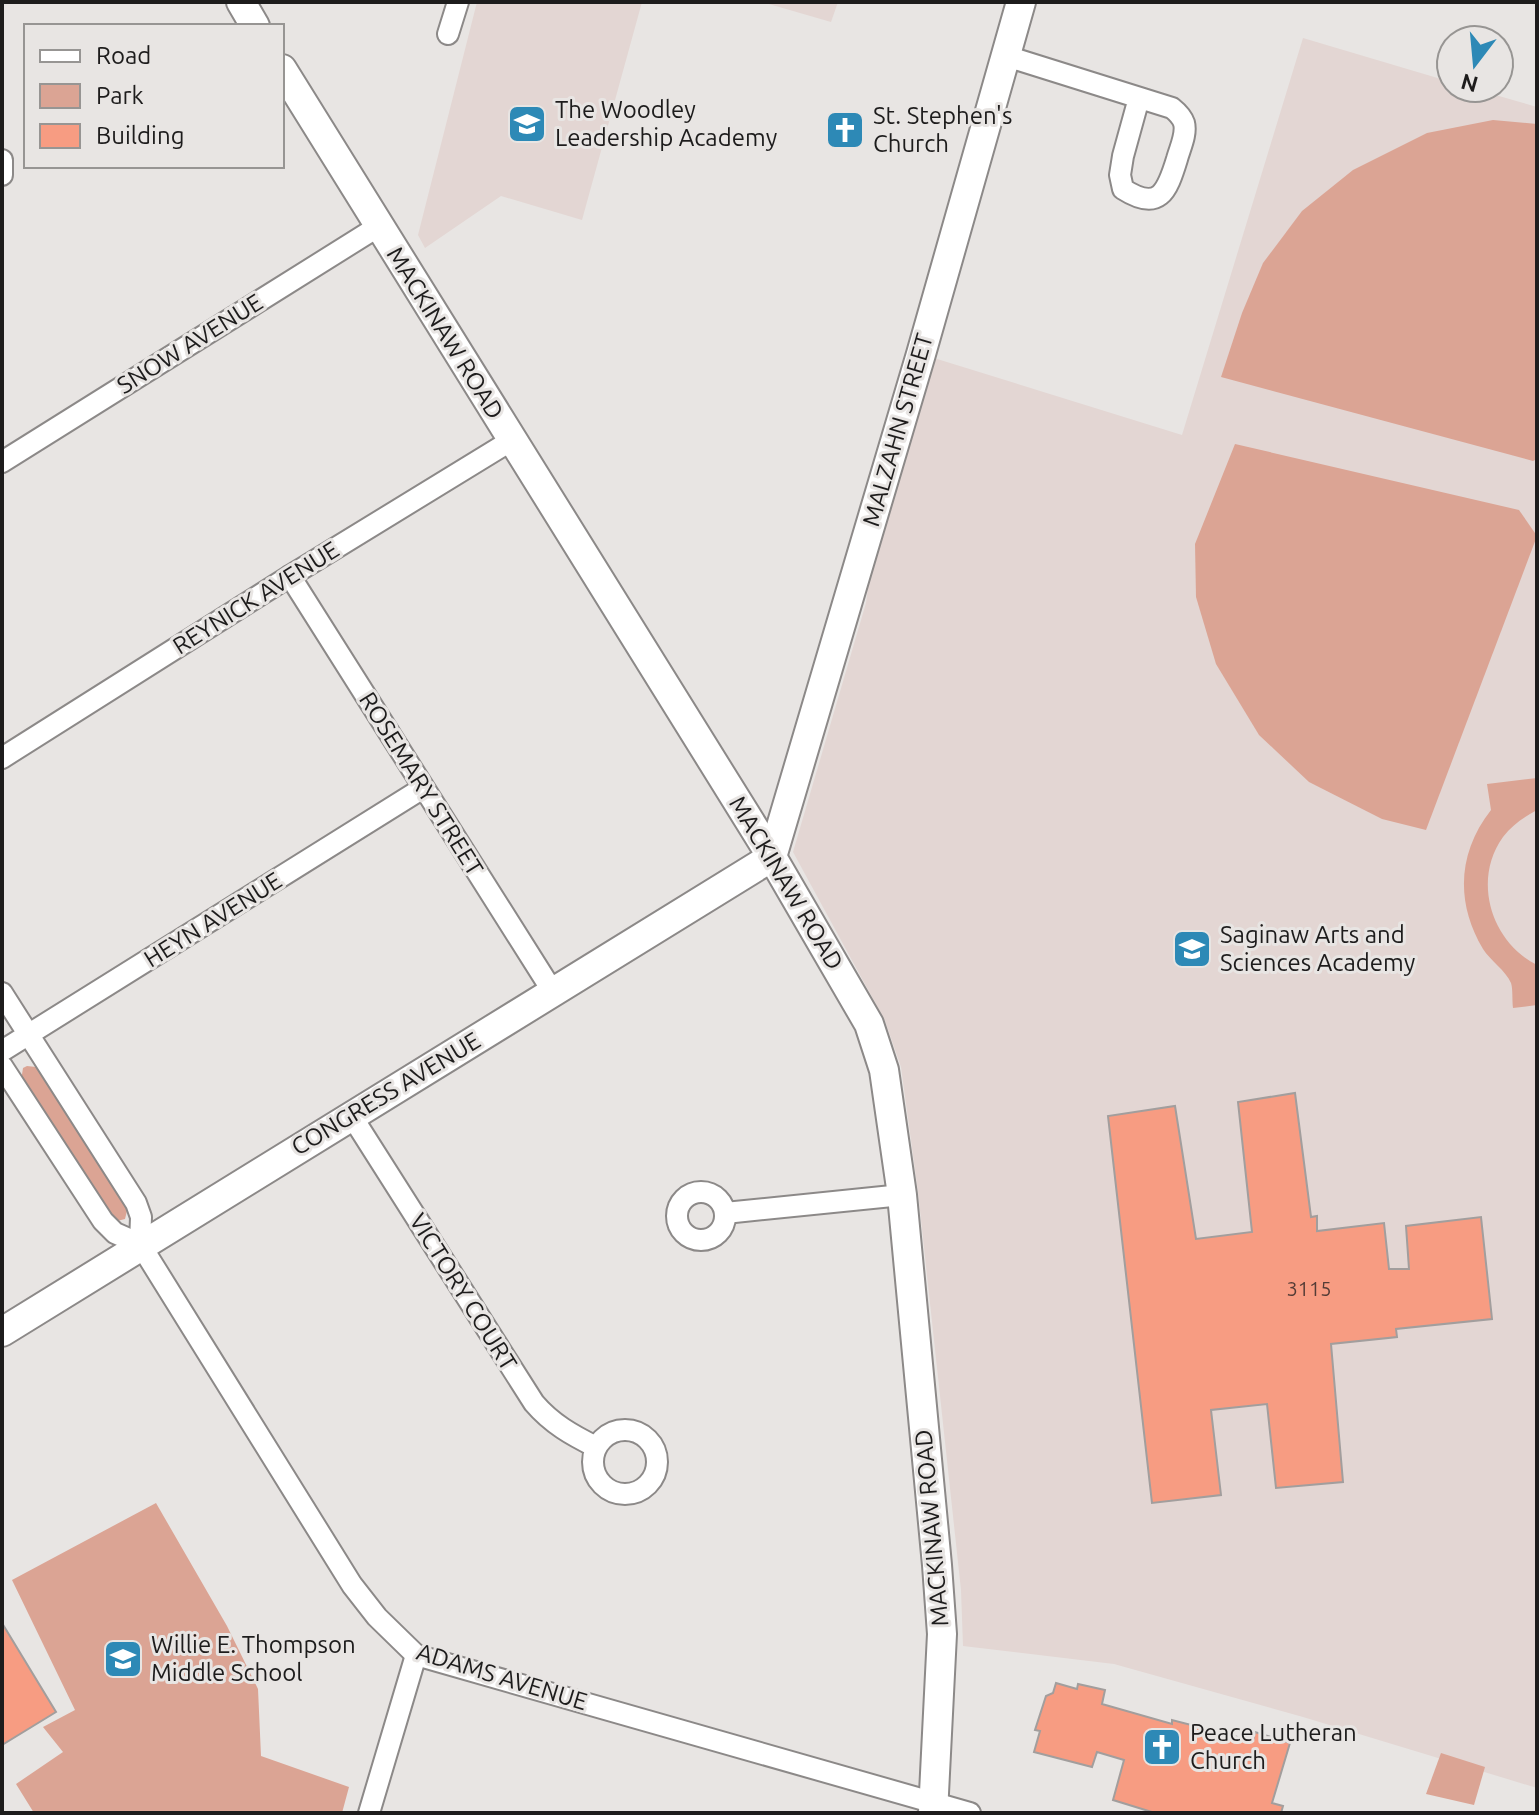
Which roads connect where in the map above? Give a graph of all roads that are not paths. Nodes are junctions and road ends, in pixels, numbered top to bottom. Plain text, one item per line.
1 (241, 2) edge
2 (458, 2) edge
3 (1021, 2) edge
4 (254, 24) edge
5 (448, 34) dead end
6 (1006, 56) junction
7 (284, 72) edge
8 (1139, 98) junction
9 (2, 160) edge
10 (2, 175) edge
11 (379, 226) junction
12 (512, 440) junction
13 (2, 462) edge
14 (290, 576) junction
15 (2, 758) edge
16 (423, 788) junction
17 (772, 857) junction
18 (553, 992) junction
19 (2, 993) edge
20 (29, 1036) junction
21 (2, 1051) edge
22 (2, 1066) edge
23 (351, 1115) junction
24 (902, 1195) junction
25 (725, 1213) dead end
26 (140, 1244) junction
27 (2, 1332) edge
28 (596, 1447) dead end
29 (416, 1655) junction
30 (934, 1808) edge
31 (369, 1813) edge
32 (970, 1813) edge

1 - 4 street
2 - 5 street
3 - 6 street, MALZAHN STREET
6 - 8 street
6 - 17 street, MALZAHN STREET
7 - 11 street, MACKINAW ROAD
8 - 8 street
9 - 10 street
11 - 12 street, MACKINAW ROAD
11 - 13 street, SNOW AVENUE
12 - 14 street, REYNICK AVENUE
12 - 17 street, MACKINAW ROAD
14 - 15 street, REYNICK AVENUE
14 - 16 street, ROSEMARY STREET
16 - 18 street, ROSEMARY STREET
16 - 20 street, HEYN AVENUE
17 - 18 street, CONGRESS AVENUE
17 - 24 street, MACKINAW ROAD
18 - 23 street, CONGRESS AVENUE
19 - 20 street
20 - 21 street, HEYN AVENUE
20 - 26 street
22 - 26 street
23 - 26 street, CONGRESS AVENUE
23 - 28 street, VICTORY COURT
24 - 25 street
24 - 30 street, MACKINAW ROAD
26 - 27 street, CONGRESS AVENUE
26 - 29 street, ADAMS AVENUE
29 - 30 street, ADAMS AVENUE
29 - 31 street
30 - 32 street, ADAMS AVENUE

